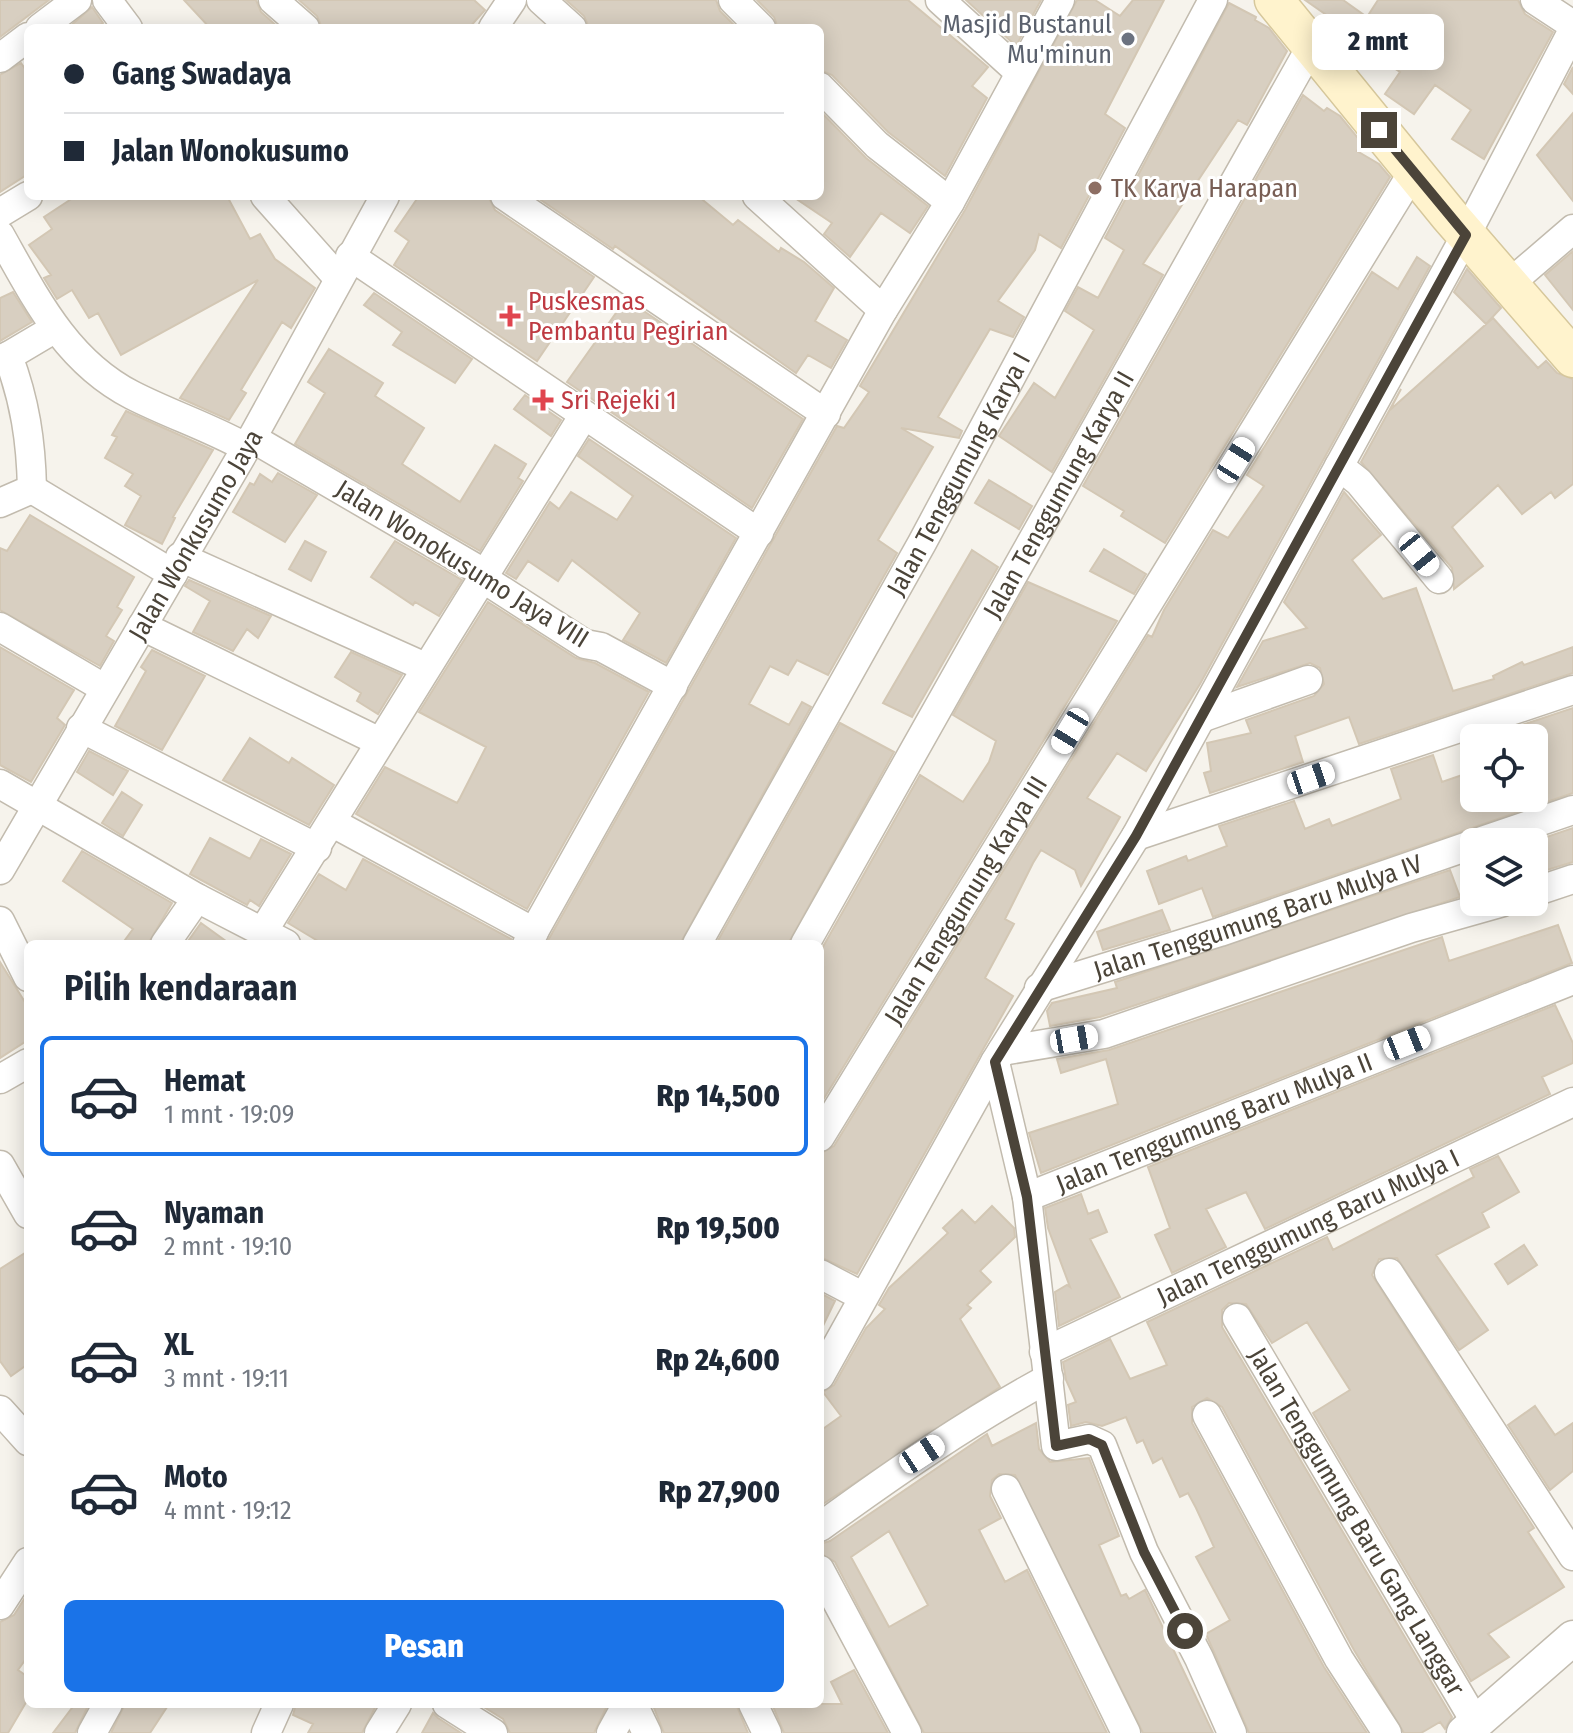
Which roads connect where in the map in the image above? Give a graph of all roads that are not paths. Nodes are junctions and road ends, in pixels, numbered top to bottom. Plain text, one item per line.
1 (77, 0) edge
2 (107, 0) edge
3 (273, 0) edge
4 (512, 0) edge
5 (541, 0) edge
6 (733, 0) edge
7 (940, 0) edge
8 (1060, 0) edge
9 (1213, 0) edge
10 (1274, 0) edge
11 (1535, 0) edge
12 (45, 24) edge
13 (125, 24) edge
14 (300, 24) edge
15 (496, 24) edge
16 (568, 24) edge
17 (757, 24) edge
18 (1572, 34) edge
19 (24, 40) edge
20 (1312, 45) junction
21 (0, 58) edge
22 (1019, 72) junction
23 (824, 91) edge
24 (1413, 172) junction
25 (25, 200) edge
26 (269, 200) edge
27 (383, 200) edge
28 (511, 200) edge
29 (761, 200) edge
30 (950, 202) junction
31 (1459, 226) junction
32 (1573, 229) edge
33 (1, 232) edge
34 (344, 267) junction
35 (1509, 284) junction
36 (883, 310) junction
37 (54, 329) junction
38 (4, 358) edge
39 (1573, 358) edge
40 (826, 414) junction
41 (584, 415) junction
42 (248, 443) junction
43 (1339, 466) junction
44 (32, 489) junction
45 (0, 503) edge
46 (759, 533) junction
47 (176, 565) junction
48 (484, 573) junction
49 (1439, 579) dead end
50 (142, 626) junction
51 (0, 627) edge
52 (425, 667) junction
53 (1308, 680) dead end
54 (673, 686) junction
55 (104, 688) junction
56 (1573, 690) edge
57 (1201, 718) junction
58 (81, 728) junction
59 (380, 742) junction
60 (0, 784) edge
61 (38, 807) junction
62 (1573, 810) edge
63 (333, 823) junction
64 (1520, 828) edge
65 (1136, 836) junction
66 (317, 848) junction
67 (1460, 849) edge
68 (0, 870) edge
69 (1573, 879) edge
70 (1548, 887) edge
71 (197, 898) junction
72 (1460, 914) edge
73 (0, 921) edge
74 (274, 938) edge
75 (531, 938) edge
76 (168, 940) edge
77 (699, 940) edge
78 (807, 940) edge
79 (24, 969) edge
80 (1573, 980) edge
81 (1039, 988) junction
82 (999, 1056) junction
83 (24, 1065) edge
84 (0, 1079) edge
85 (1573, 1102) edge
86 (824, 1130) edge
87 (0, 1165) edge
88 (1027, 1197) junction
89 (24, 1207) edge
90 (1389, 1273) dead end
91 (824, 1276) edge
92 (862, 1296) junction
93 (1237, 1318) dead end
94 (1046, 1365) junction
95 (824, 1368) edge
96 (0, 1410) edge
97 (1207, 1415) dead end
98 (24, 1437) edge
99 (1006, 1489) dead end
100 (824, 1524) edge
101 (1573, 1556) edge
102 (24, 1568) edge
103 (824, 1577) edge
104 (0, 1605) edge
105 (1573, 1638) edge
106 (1573, 1656) edge
107 (106, 1708) edge
108 (277, 1708) edge
109 (395, 1708) edge
110 (453, 1708) edge
111 (627, 1708) edge
112 (632, 1708) edge
113 (755, 1708) edge
114 (1475, 1730) edge
115 (92, 1733) edge
116 (266, 1733) edge
117 (379, 1733) edge
118 (493, 1733) edge
119 (611, 1733) edge
120 (647, 1733) edge
121 (767, 1733) edge
122 (907, 1733) edge
123 (1126, 1733) edge
124 (1232, 1733) edge
125 (1387, 1733) edge

1 - 12 street
2 - 13 street
3 - 14 street
4 - 15 street
5 - 16 street
6 - 17 street
7 - 22 street
8 - 22 street
9 - 77 street, Jalan Tenggumung Karya I
10 - 20 main road
11 - 18 street
18 - 31 street
19 - 21 street
20 - 24 main road
20 - 78 street, Jalan Tenggumung Karya II
22 - 30 street
23 - 30 street
24 - 31 main road
24 - 86 street, Jalan Tenggumung Karya III
25 - 33 street
26 - 34 street
27 - 34 street, Jalan Wonkusumo Jaya
28 - 40 street
29 - 36 street
30 - 36 street
31 - 35 main road
31 - 43 street
32 - 35 street
33 - 37 street, Jalan Wonokusumo Jaya VIII
34 - 41 street
34 - 42 street, Jalan Wonkusumo Jaya
35 - 39 main road
36 - 40 street
37 - 38 street
37 - 42 street, Jalan Wonokusumo Jaya VIII
38 - 44 street
40 - 46 street
41 - 46 street
41 - 48 street
42 - 47 street, Jalan Wonkusumo Jaya
42 - 48 street, Jalan Wonokusumo Jaya VIII
43 - 49 street
43 - 57 street
44 - 45 street
44 - 47 street
46 - 54 street
47 - 50 street, Jalan Wonkusumo Jaya
47 - 52 street
48 - 52 street
48 - 54 street, Jalan Wonokusumo Jaya VIII
50 - 55 street, Jalan Wonkusumo Jaya
50 - 59 street
51 - 55 street
52 - 59 street
53 - 57 street
54 - 75 street
55 - 58 street, Jalan Wonkusumo Jaya
56 - 65 street
57 - 65 street
58 - 61 street, Jalan Wonkusumo Jaya
58 - 66 street
59 - 63 street
60 - 61 street
61 - 68 street, Jalan Wonkusumo Jaya
61 - 71 street
62 - 64 street, Jalan Tenggumung Baru Mulya IV
63 - 66 street
63 - 75 street
65 - 81 street
66 - 74 street
67 - 81 street, Jalan Tenggumung Baru Mulya IV
69 - 70 street
71 - 74 street
71 - 76 street
72 - 82 street
73 - 79 street
80 - 88 street, Jalan Tenggumung Baru Mulya II
81 - 82 street
82 - 88 street, Jalan Tenggumung Baru Mulya II
82 - 92 street
83 - 84 street
85 - 94 street, Jalan Tenggumung Baru Mulya I
87 - 89 street
88 - 94 street
90 - 101 street
91 - 92 street
92 - 95 street
93 - 114 street, Jalan Tenggumung Baru Gang Langgar
94 - 100 street, Jalan Tenggumung Baru Mulya I
94 - 124 street
96 - 98 street
97 - 125 street
99 - 123 street
102 - 104 street
103 - 122 street
105 - 114 street
106 - 114 street
107 - 115 street
108 - 116 street
109 - 117 street
110 - 118 street
111 - 119 street
112 - 120 street
113 - 121 street

